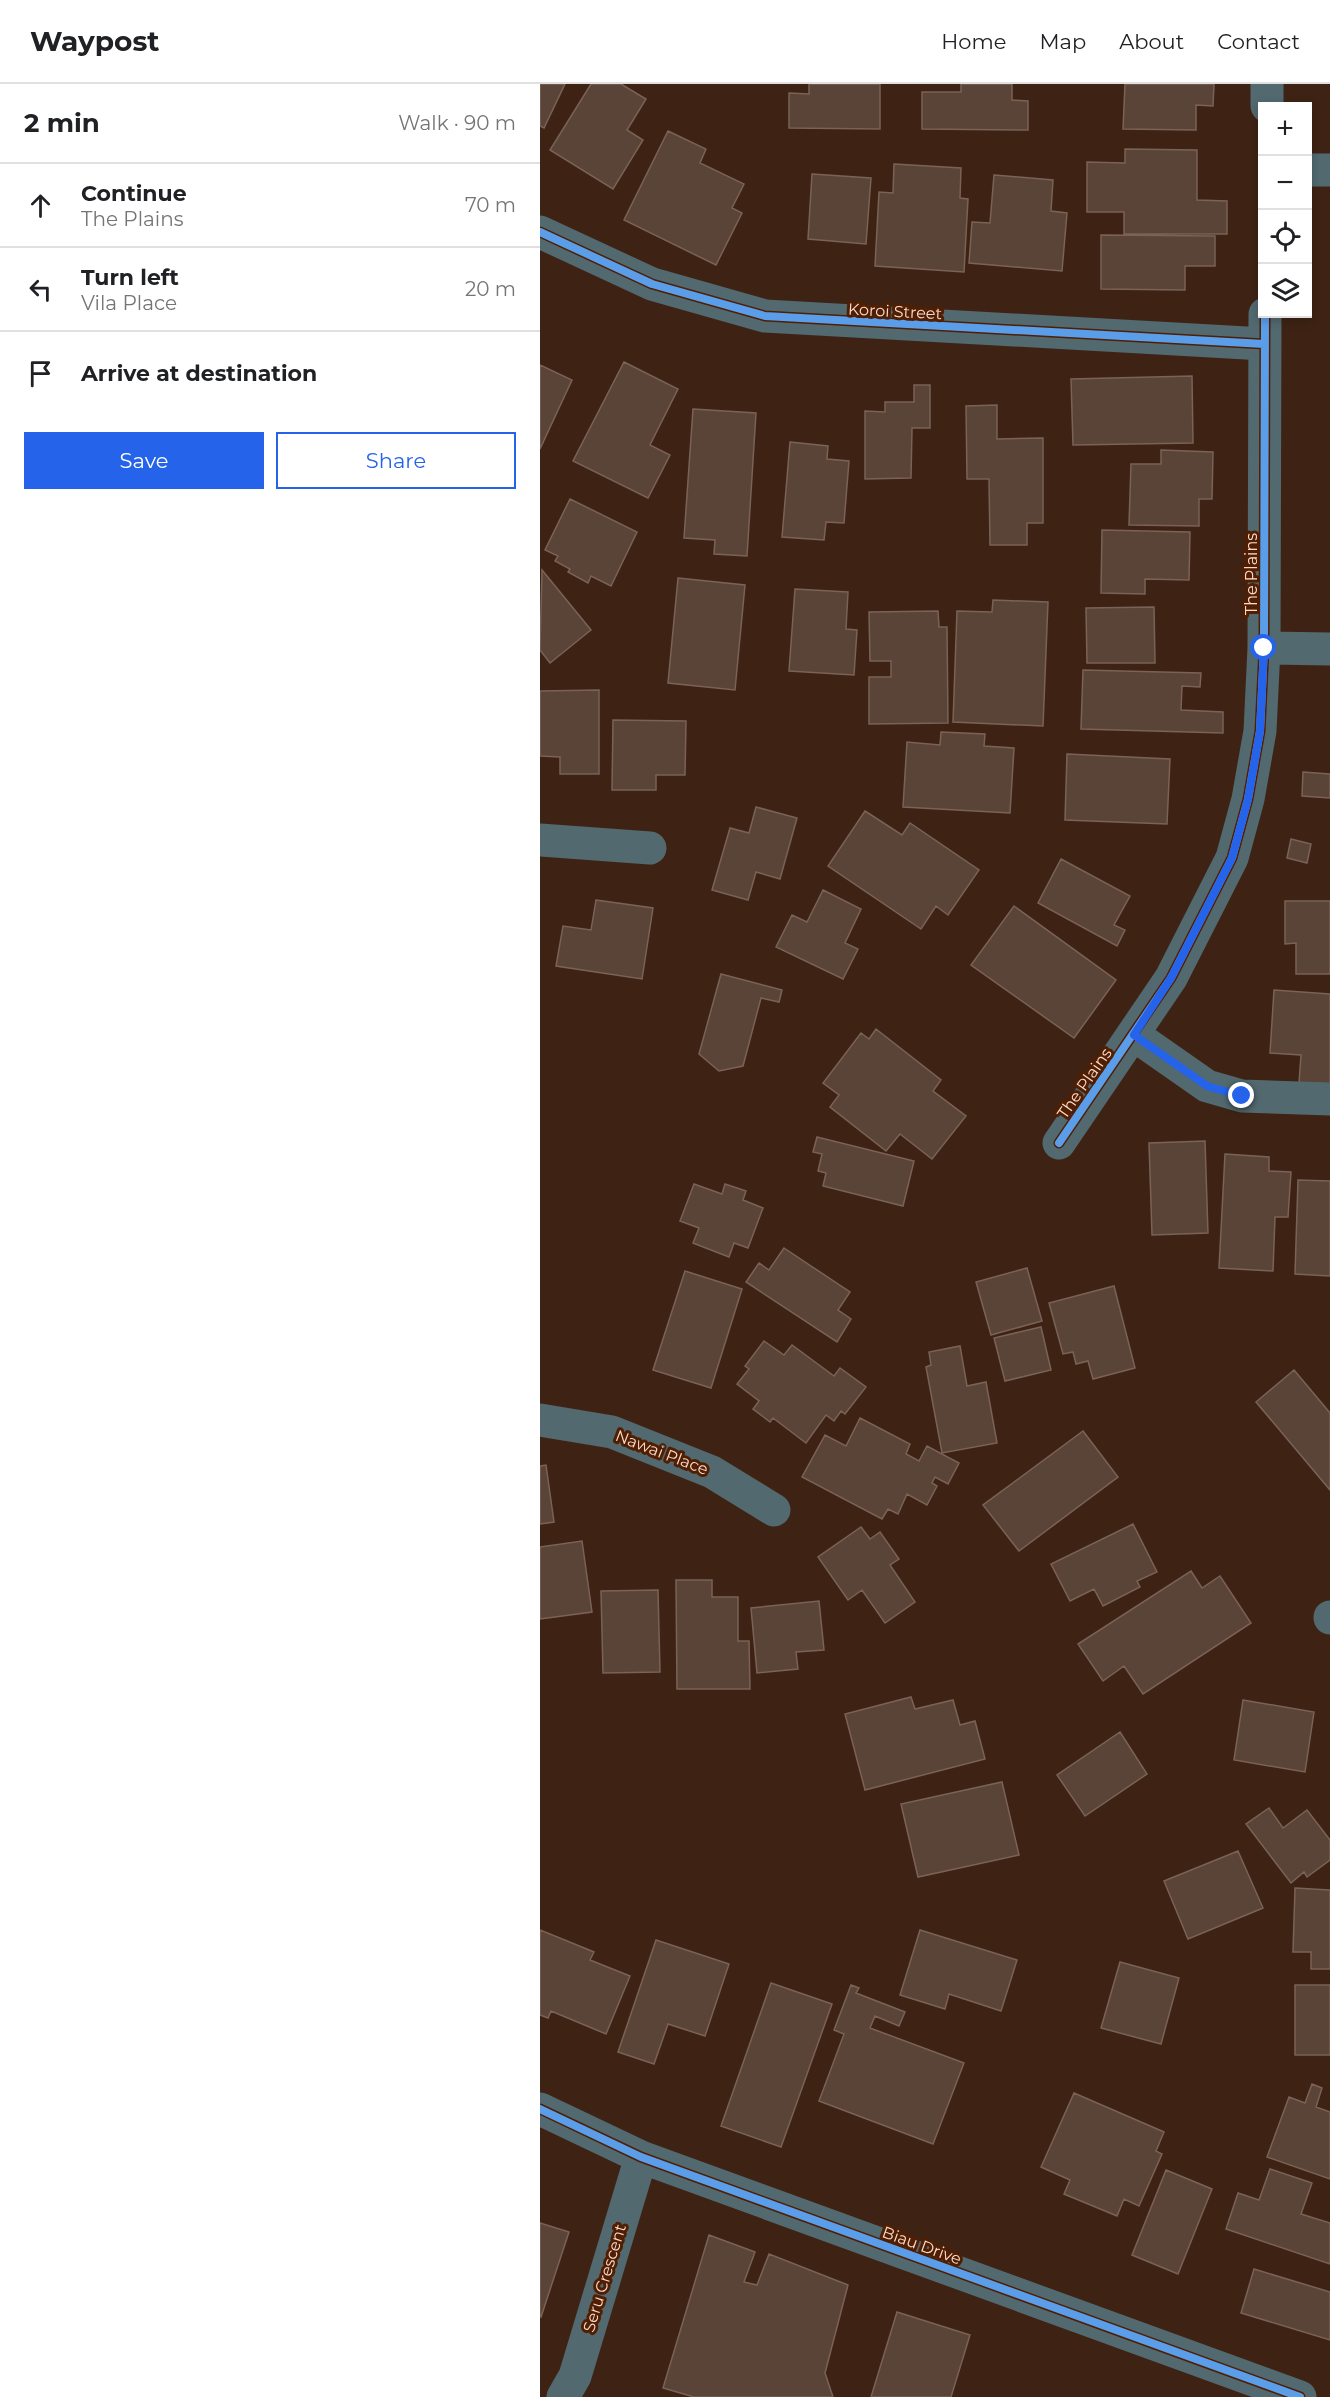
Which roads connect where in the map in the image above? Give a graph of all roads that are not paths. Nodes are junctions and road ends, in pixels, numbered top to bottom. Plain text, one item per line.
1 (1267, 84) edge
2 (1267, 102) edge
3 (1312, 170) edge
4 (1330, 170) edge
5 (540, 232) edge
6 (1265, 329) edge
7 (1264, 648) junction
8 (1330, 650) edge
9 (540, 840) edge
10 (650, 848) dead end
11 (1134, 1035) junction
12 (1330, 1099) edge
13 (1059, 1143) dead end
14 (540, 1420) edge
15 (774, 1510) dead end
16 (540, 2109) edge
17 (641, 2157) junction
18 (563, 2397) edge
19 (1300, 2397) edge

1 - 2 street
3 - 4 street
5 - 6 street, Koroi Street
6 - 7 street, The Plains
7 - 8 street
7 - 11 street, The Plains
9 - 10 street
11 - 12 street
11 - 13 street, The Plains
14 - 15 street, Nawai Place
16 - 17 street, Biau Drive
17 - 18 street, Seru Crescent
17 - 19 street, Biau Drive

